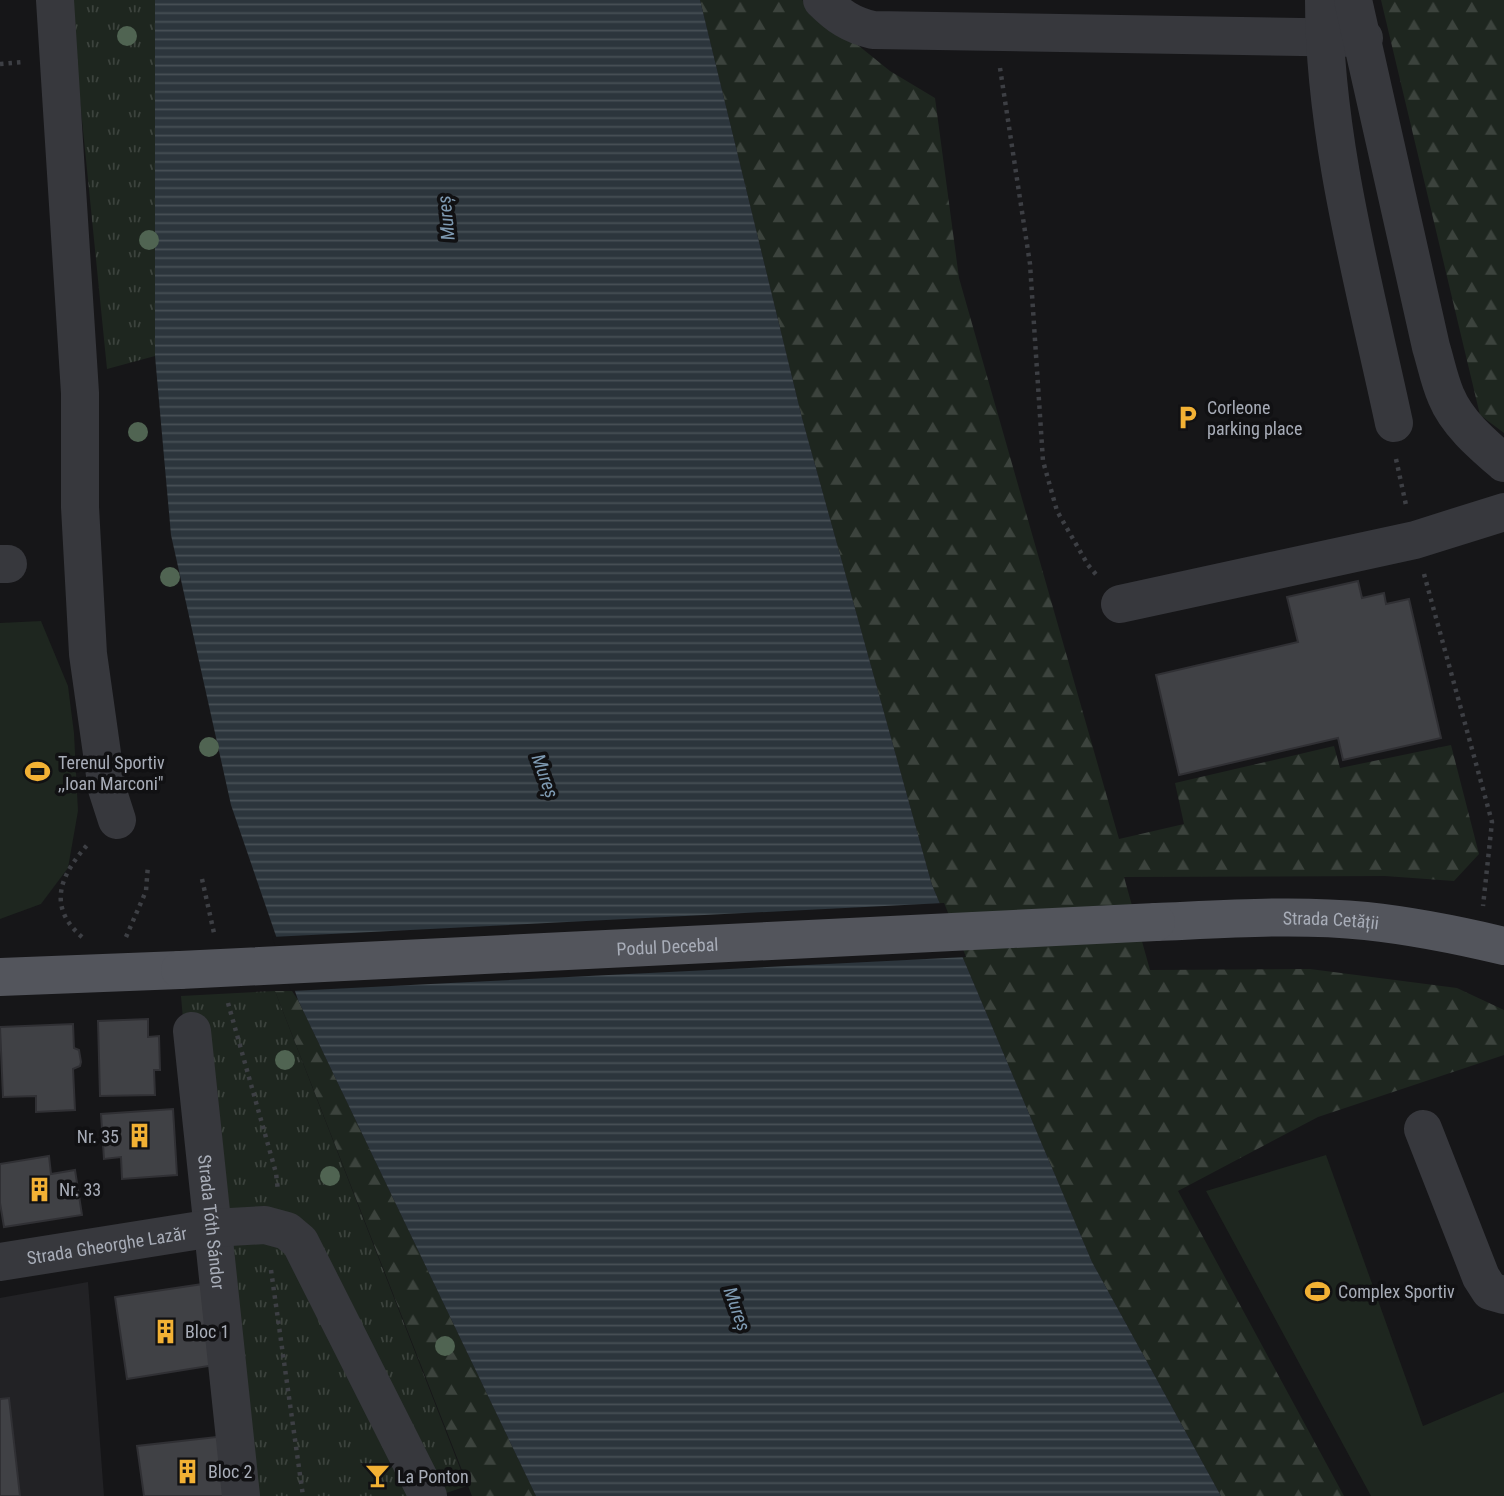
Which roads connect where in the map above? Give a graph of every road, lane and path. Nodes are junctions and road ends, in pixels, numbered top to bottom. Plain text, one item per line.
1 (55, 0) edge
2 (822, 0) edge
3 (1324, 0) edge
4 (1353, 0) edge
5 (994, 33) junction
6 (1324, 38) junction
7 (1364, 38) junction
8 (1394, 424) joint
9 (1504, 463) edge
10 (1504, 512) edge
11 (1415, 540) junction
12 (1120, 604) joint
13 (117, 820) joint
14 (148, 865) dead end
15 (202, 879) dead end
16 (1156, 922) joint
17 (1493, 932) edge
18 (214, 934) dead end
19 (87, 942) dead end
20 (121, 948) dead end
21 (0, 977) edge
22 (228, 1002) dead end
23 (192, 1031) dead end
24 (1423, 1129) dead end
25 (265, 1225) junction
26 (213, 1228) junction
27 (0, 1262) edge
28 (1504, 1295) edge
29 (241, 1496) edge
30 (303, 1496) edge
31 (428, 1496) edge

1 - 13 street
2 - 5 street
3 - 6 street
4 - 7 street
5 - 6 street
5 - 12 path
6 - 7 street
6 - 8 street
7 - 9 street
8 - 11 path
10 - 11 street
11 - 12 street
11 - 17 path
13 - 19 path
14 - 20 path
15 - 18 path
16 - 17 main road, Strada Cetății
16 - 21 main road, Podul Decebal, bridge
22 - 25 path
23 - 26 street, Strada Tóth Sándor
24 - 28 street
25 - 26 street, Strada Gheorghe Lazăr
25 - 30 path
25 - 31 street
26 - 27 street, Strada Gheorghe Lazăr
26 - 29 street, Strada Tóth Sándor

